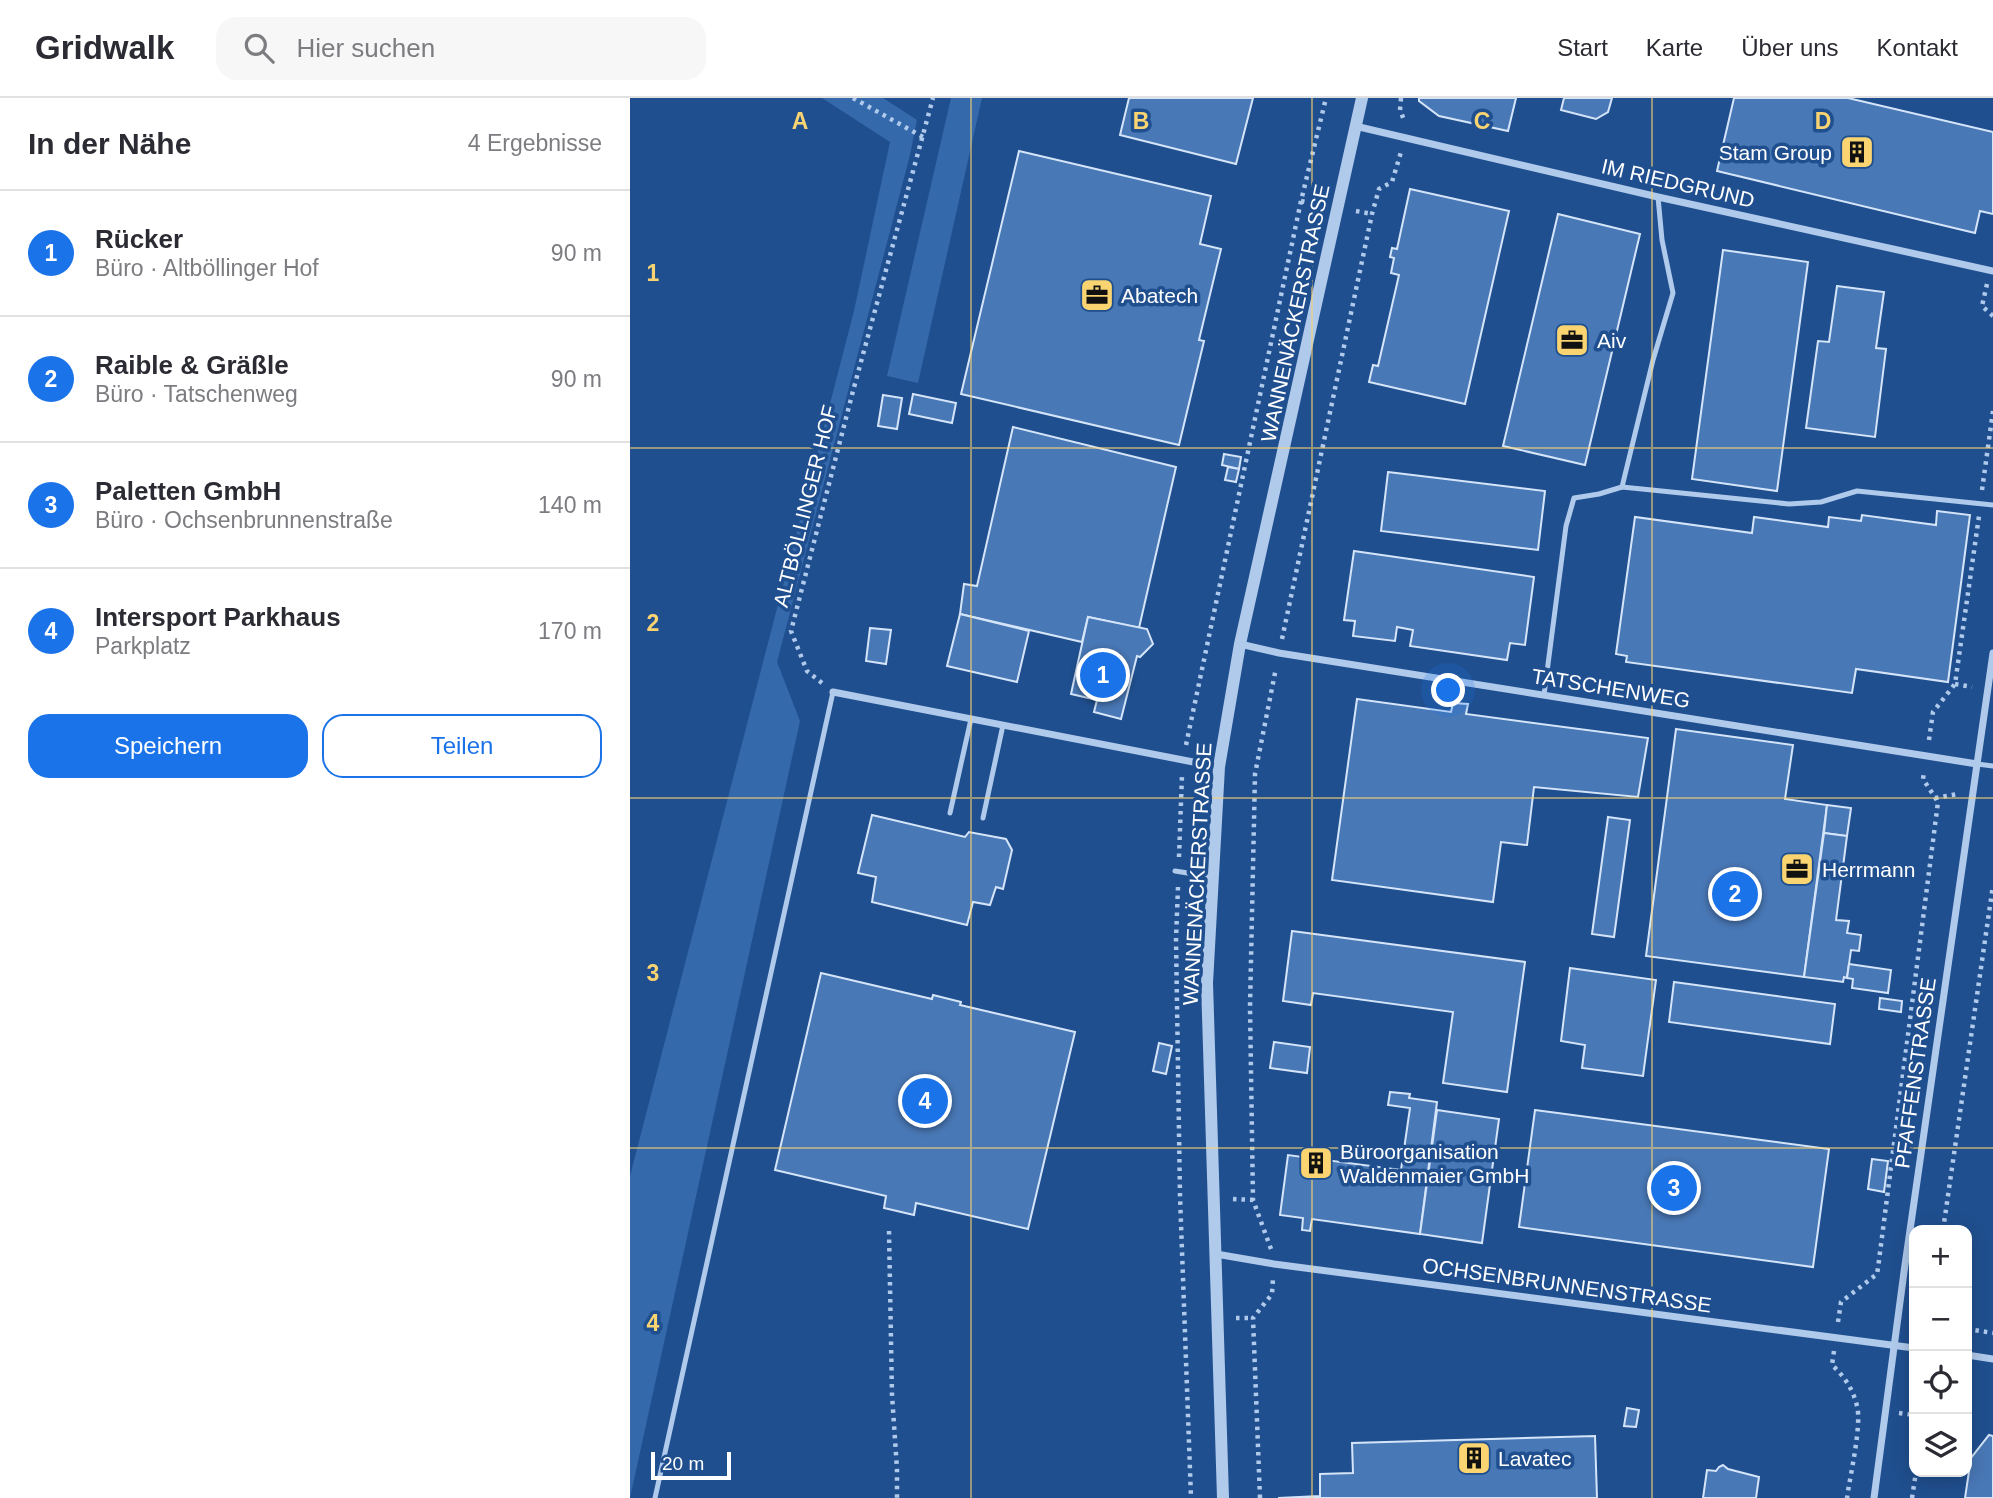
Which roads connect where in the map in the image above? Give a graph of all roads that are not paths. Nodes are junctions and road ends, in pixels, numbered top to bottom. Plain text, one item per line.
1 (1362, 98) edge
2 (1355, 126) junction
3 (1658, 197) junction
4 (1993, 271) edge
5 (1622, 487) junction
6 (1993, 505) edge
7 (1240, 644) junction
8 (1993, 653) edge
9 (833, 692) joint
10 (1544, 695) junction
11 (971, 719) junction
12 (1003, 725) junction
13 (1977, 764) junction
14 (1993, 766) edge
15 (1219, 767) junction
16 (950, 813) dead end
17 (983, 818) dead end
18 (1175, 872) dead end
19 (1213, 877) junction
20 (1216, 1254) junction
21 (1894, 1345) junction
22 (1909, 1347) edge
23 (1972, 1356) edge
24 (1993, 1359) edge
25 (655, 1498) edge
26 (1223, 1498) edge
27 (1874, 1498) edge

1 - 2 street, WANNENÄCKERSTRASSE
2 - 3 street, IM RIEDGRUND
2 - 7 street, WANNENÄCKERSTRASSE
3 - 4 street, IM RIEDGRUND
3 - 5 lane
5 - 6 lane
5 - 10 lane
7 - 10 street, TATSCHENWEG
7 - 15 street, WANNENÄCKERSTRASSE
8 - 13 street, PFAFFENSTRASSE
9 - 11 street
9 - 25 lane
10 - 13 street, TATSCHENWEG
11 - 12 street
11 - 16 lane
12 - 15 street
12 - 17 lane
13 - 14 lane
13 - 21 street, PFAFFENSTRASSE
15 - 19 street, WANNENÄCKERSTRASSE
18 - 19 lane
19 - 20 street, WANNENÄCKERSTRASSE
20 - 21 street, OCHSENBRUNNENSTRASSE
20 - 26 street, WANNENÄCKERSTRASSE
21 - 22 street, OCHSENBRUNNENSTRASSE
21 - 27 street, PFAFFENSTRASSE
23 - 24 street

